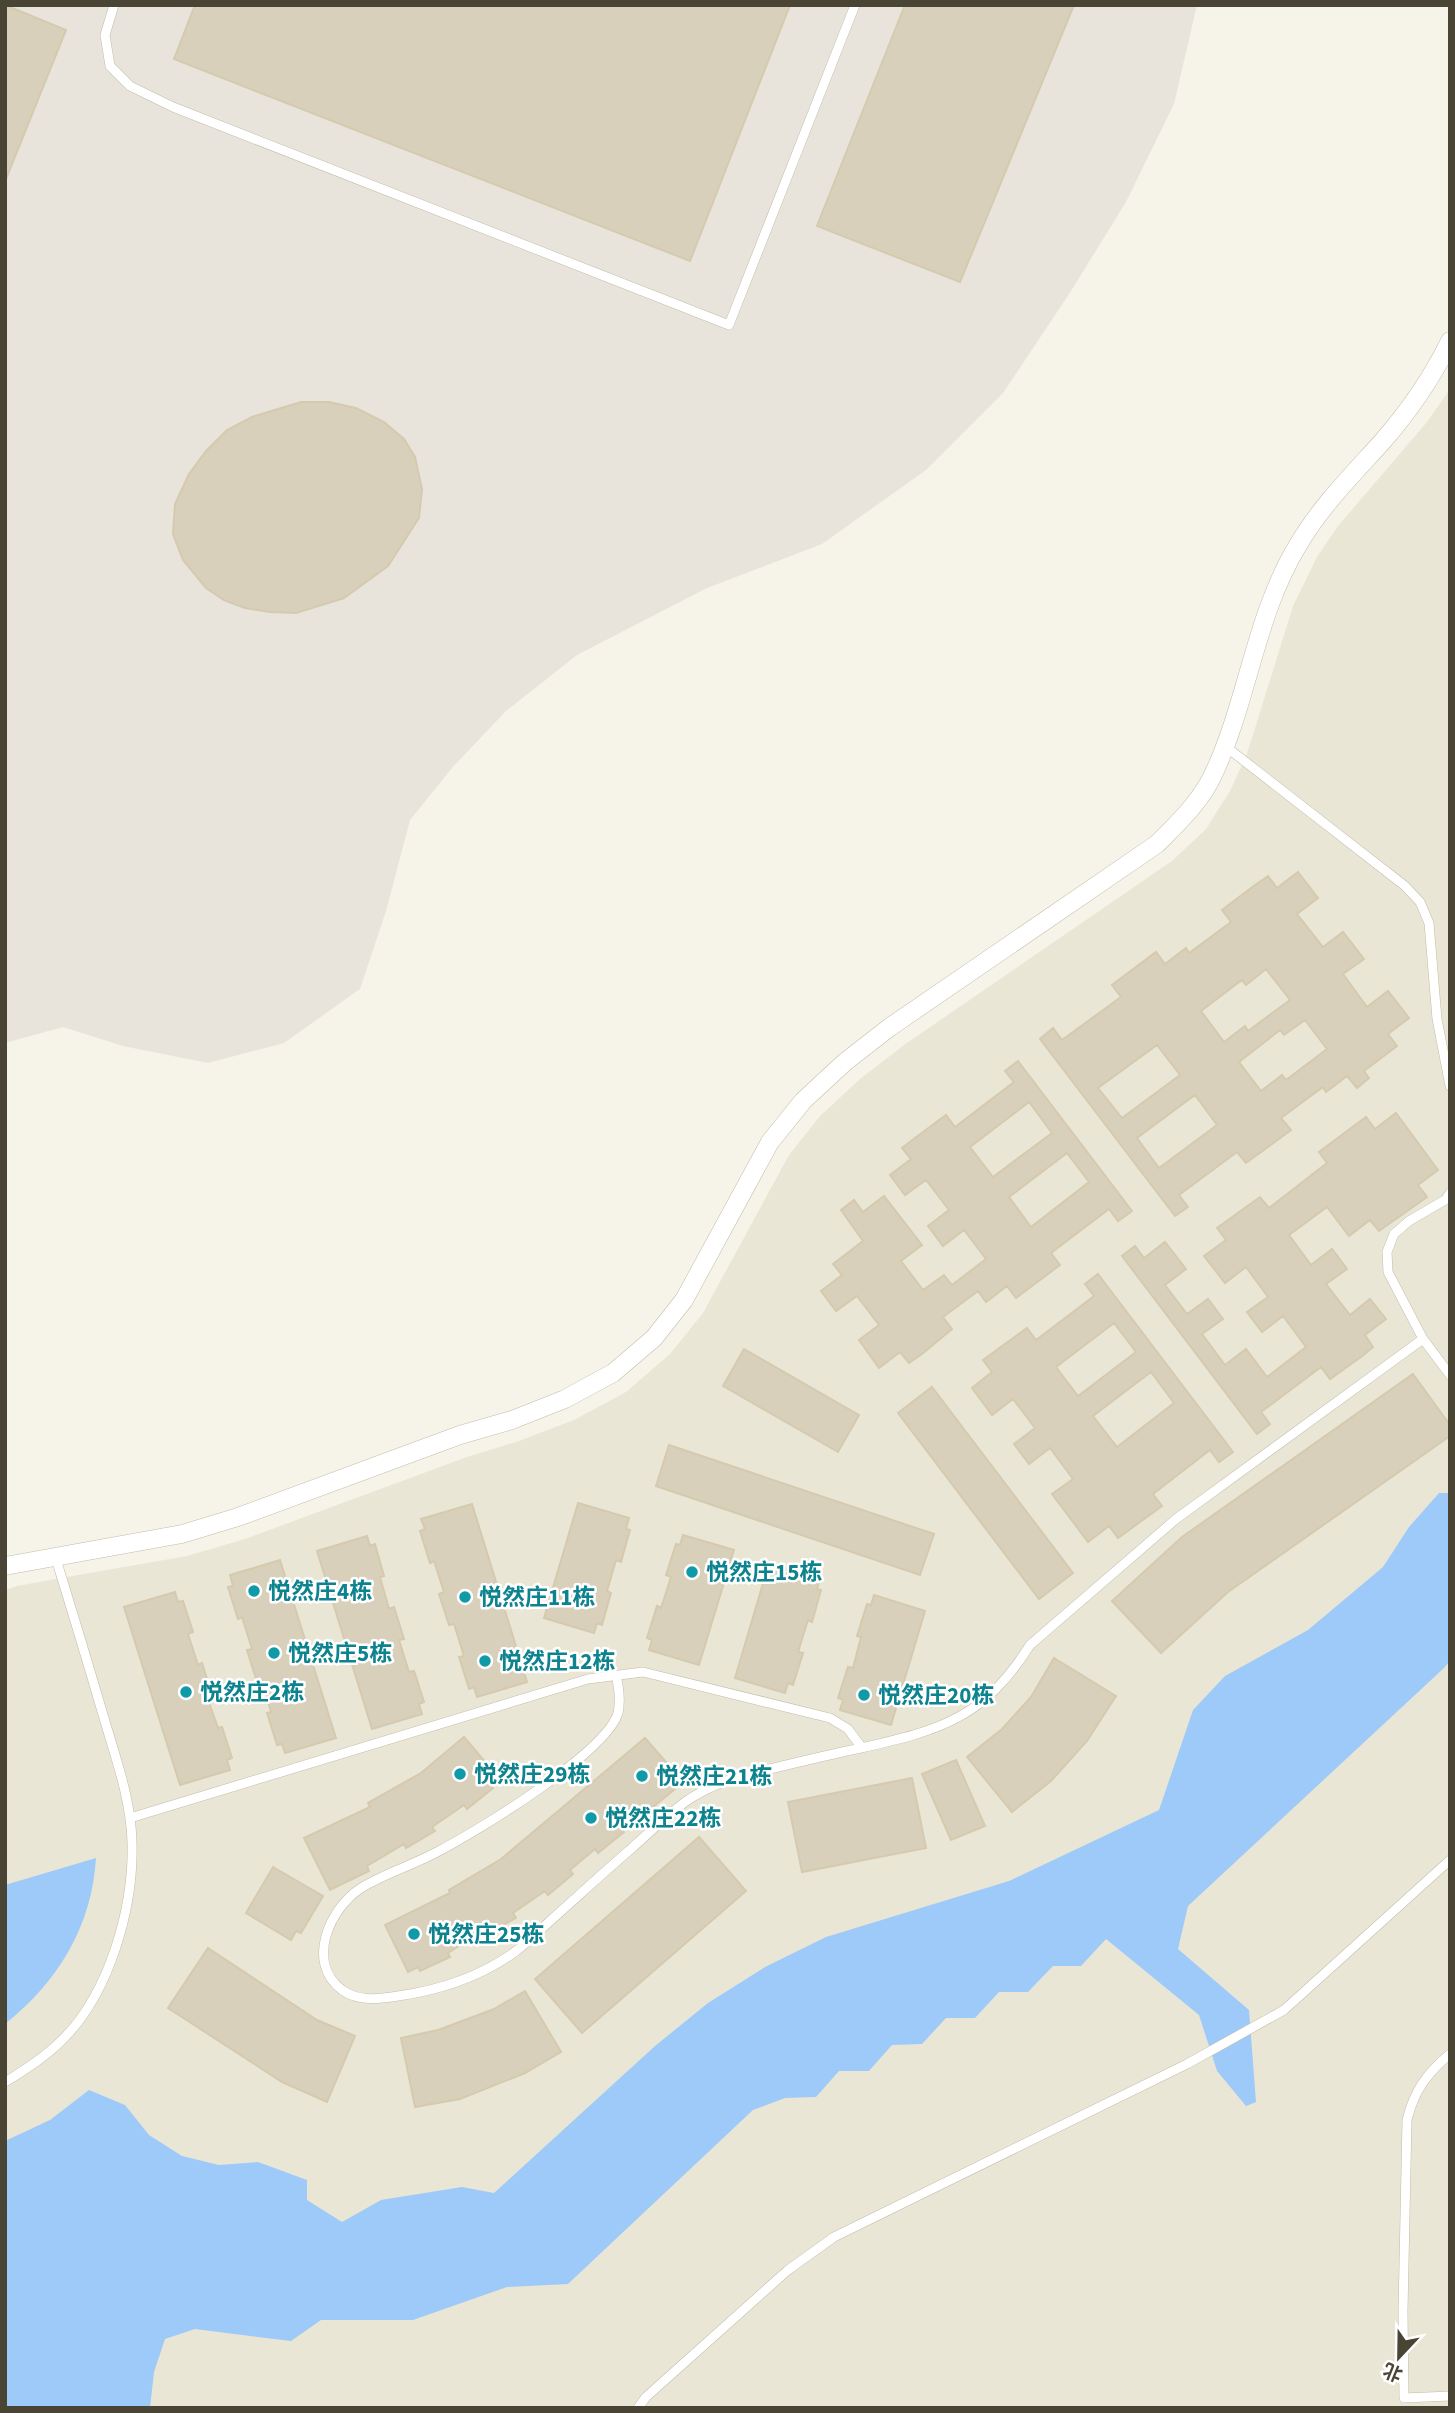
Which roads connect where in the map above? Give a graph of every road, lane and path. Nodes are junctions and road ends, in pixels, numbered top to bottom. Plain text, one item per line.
1 (114, 5) edge
2 (855, 5) edge
3 (1450, 341) edge
4 (1225, 746) junction
5 (1450, 1086) edge
6 (1450, 1194) edge
7 (1423, 1339) junction
8 (1450, 1375) edge
9 (55, 1556) junction
10 (5, 1566) edge
11 (616, 1675) junction
12 (862, 1748) junction
13 (130, 1818) junction
14 (1450, 1860) edge
15 (1450, 2054) edge
16 (5, 2082) edge
17 (1450, 2396) edge
18 (638, 2408) edge

1 - 2 lane
3 - 4 street
4 - 5 lane
4 - 9 street
6 - 7 lane
7 - 8 lane
7 - 12 lane
9 - 10 street
9 - 13 lane
11 - 12 lane
11 - 12 lane
11 - 13 lane
13 - 16 lane
14 - 18 lane
15 - 17 lane

